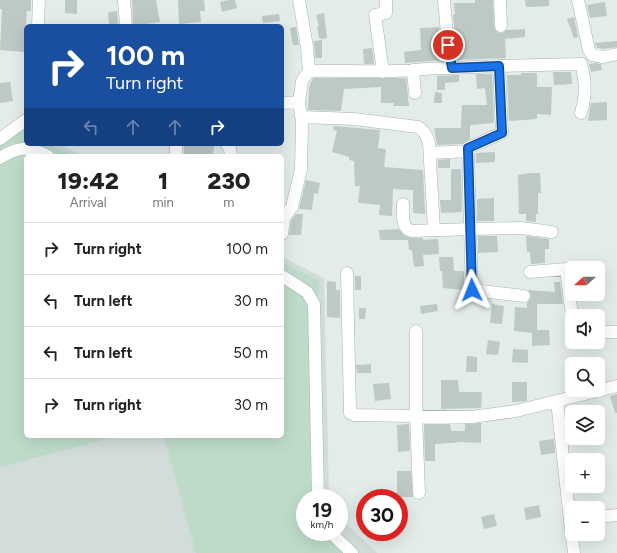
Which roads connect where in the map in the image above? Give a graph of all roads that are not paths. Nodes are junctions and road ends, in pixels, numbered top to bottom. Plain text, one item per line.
1 (39, 0) edge
2 (124, 0) edge
3 (299, 0) edge
4 (386, 0) edge
5 (444, 0) edge
6 (500, 0) edge
7 (578, 0) edge
8 (38, 24) edge
9 (126, 24) edge
10 (501, 26) dead end
11 (617, 54) edge
12 (499, 66) junction
13 (452, 68) junction
14 (413, 70) junction
15 (309, 71) junction
16 (383, 72) junction
17 (415, 94) dead end
18 (299, 102) junction
19 (284, 103) edge
20 (581, 113) dead end
21 (301, 117) junction
22 (24, 121) edge
23 (0, 139) edge
24 (468, 151) junction
25 (430, 153) junction
26 (44, 154) edge
27 (0, 158) edge
28 (403, 204) dead end
29 (287, 207) edge
30 (284, 218) edge
31 (434, 230) junction
32 (470, 230) junction
33 (552, 232) dead end
34 (530, 272) dead end
35 (347, 273) dead end
36 (284, 277) edge
37 (524, 296) dead end
38 (571, 309) edge
39 (416, 331) dead end
40 (605, 332) edge
41 (617, 333) edge
42 (617, 386) edge
43 (557, 400) junction
44 (416, 416) junction
45 (318, 489) edge
46 (419, 493) dead end
47 (569, 501) edge
48 (617, 514) edge
49 (605, 516) edge
50 (339, 541) edge
51 (573, 541) edge
52 (352, 553) edge
53 (574, 553) edge

1 - 8 street
2 - 9 street
3 - 15 street
4 - 16 street
5 - 13 street
6 - 10 street
7 - 11 street
12 - 13 street
12 - 20 street
12 - 24 street
13 - 14 street
14 - 16 street
14 - 17 street
15 - 16 street
15 - 18 street
18 - 19 street
18 - 21 street
21 - 25 street
21 - 29 street
22 - 23 street
24 - 25 street
24 - 32 street
25 - 31 street
26 - 27 street
28 - 31 street
29 - 30 street
31 - 32 street
32 - 33 street
32 - 37 street
34 - 38 street
35 - 44 street
36 - 45 street
39 - 44 street
40 - 41 street
42 - 43 street
43 - 44 street
43 - 47 street
44 - 46 street
48 - 49 street
50 - 52 street
51 - 53 street

